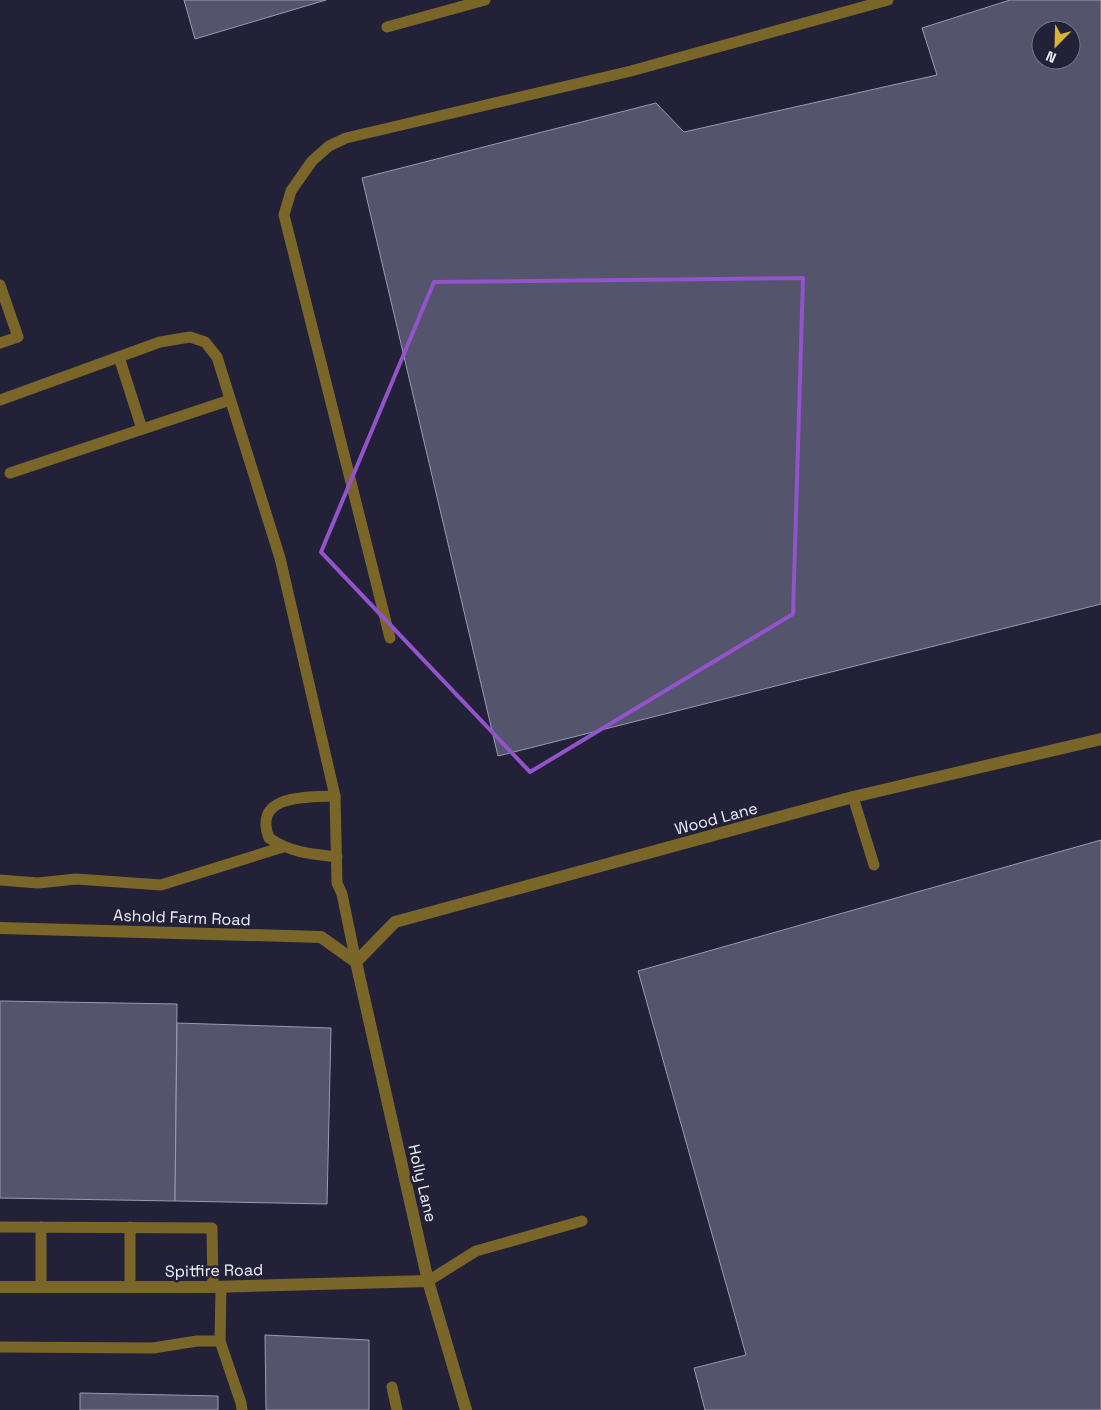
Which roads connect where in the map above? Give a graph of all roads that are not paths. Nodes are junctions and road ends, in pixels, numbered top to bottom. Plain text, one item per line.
1 (485, 0) edge
2 (888, 0) edge
3 (456, 4) edge
4 (387, 27) dead end
5 (0, 284) edge
6 (0, 343) edge
7 (120, 357) junction
8 (0, 400) edge
9 (230, 400) junction
10 (142, 429) junction
11 (10, 473) dead end
12 (390, 638) dead end
13 (1101, 738) edge
14 (335, 796) junction
15 (853, 797) junction
16 (283, 847) junction
17 (337, 857) junction
18 (874, 864) dead end
19 (0, 880) edge
20 (0, 928) edge
21 (356, 962) junction
22 (582, 1221) dead end
23 (0, 1227) edge
24 (41, 1227) junction
25 (130, 1228) junction
26 (428, 1281) junction
27 (0, 1287) edge
28 (41, 1287) junction
29 (130, 1287) junction
30 (217, 1287) junction
31 (220, 1341) junction
32 (0, 1347) edge
33 (392, 1386) dead end
34 (242, 1410) edge
35 (397, 1410) edge
36 (466, 1410) edge

1 - 3 lane
2 - 12 lane
3 - 4 lane
5 - 6 lane
7 - 8 lane
7 - 9 lane
7 - 10 lane
9 - 10 lane
9 - 14 lane
10 - 11 lane
13 - 15 street, Wood Lane
14 - 16 lane
14 - 17 lane
15 - 18 lane
15 - 21 street, Wood Lane
16 - 17 lane
16 - 19 lane
17 - 21 lane
20 - 21 street, Ashold Farm Road
21 - 26 street, Holly Lane
22 - 26 lane
23 - 24 lane
24 - 25 lane
24 - 28 lane
25 - 29 lane
25 - 30 lane
26 - 30 street, Spitfire Road
26 - 36 street, Holly Lane
27 - 28 street, Spitfire Road
28 - 29 street, Spitfire Road
29 - 30 street, Spitfire Road
30 - 31 lane
31 - 32 lane
31 - 34 lane
33 - 35 lane

